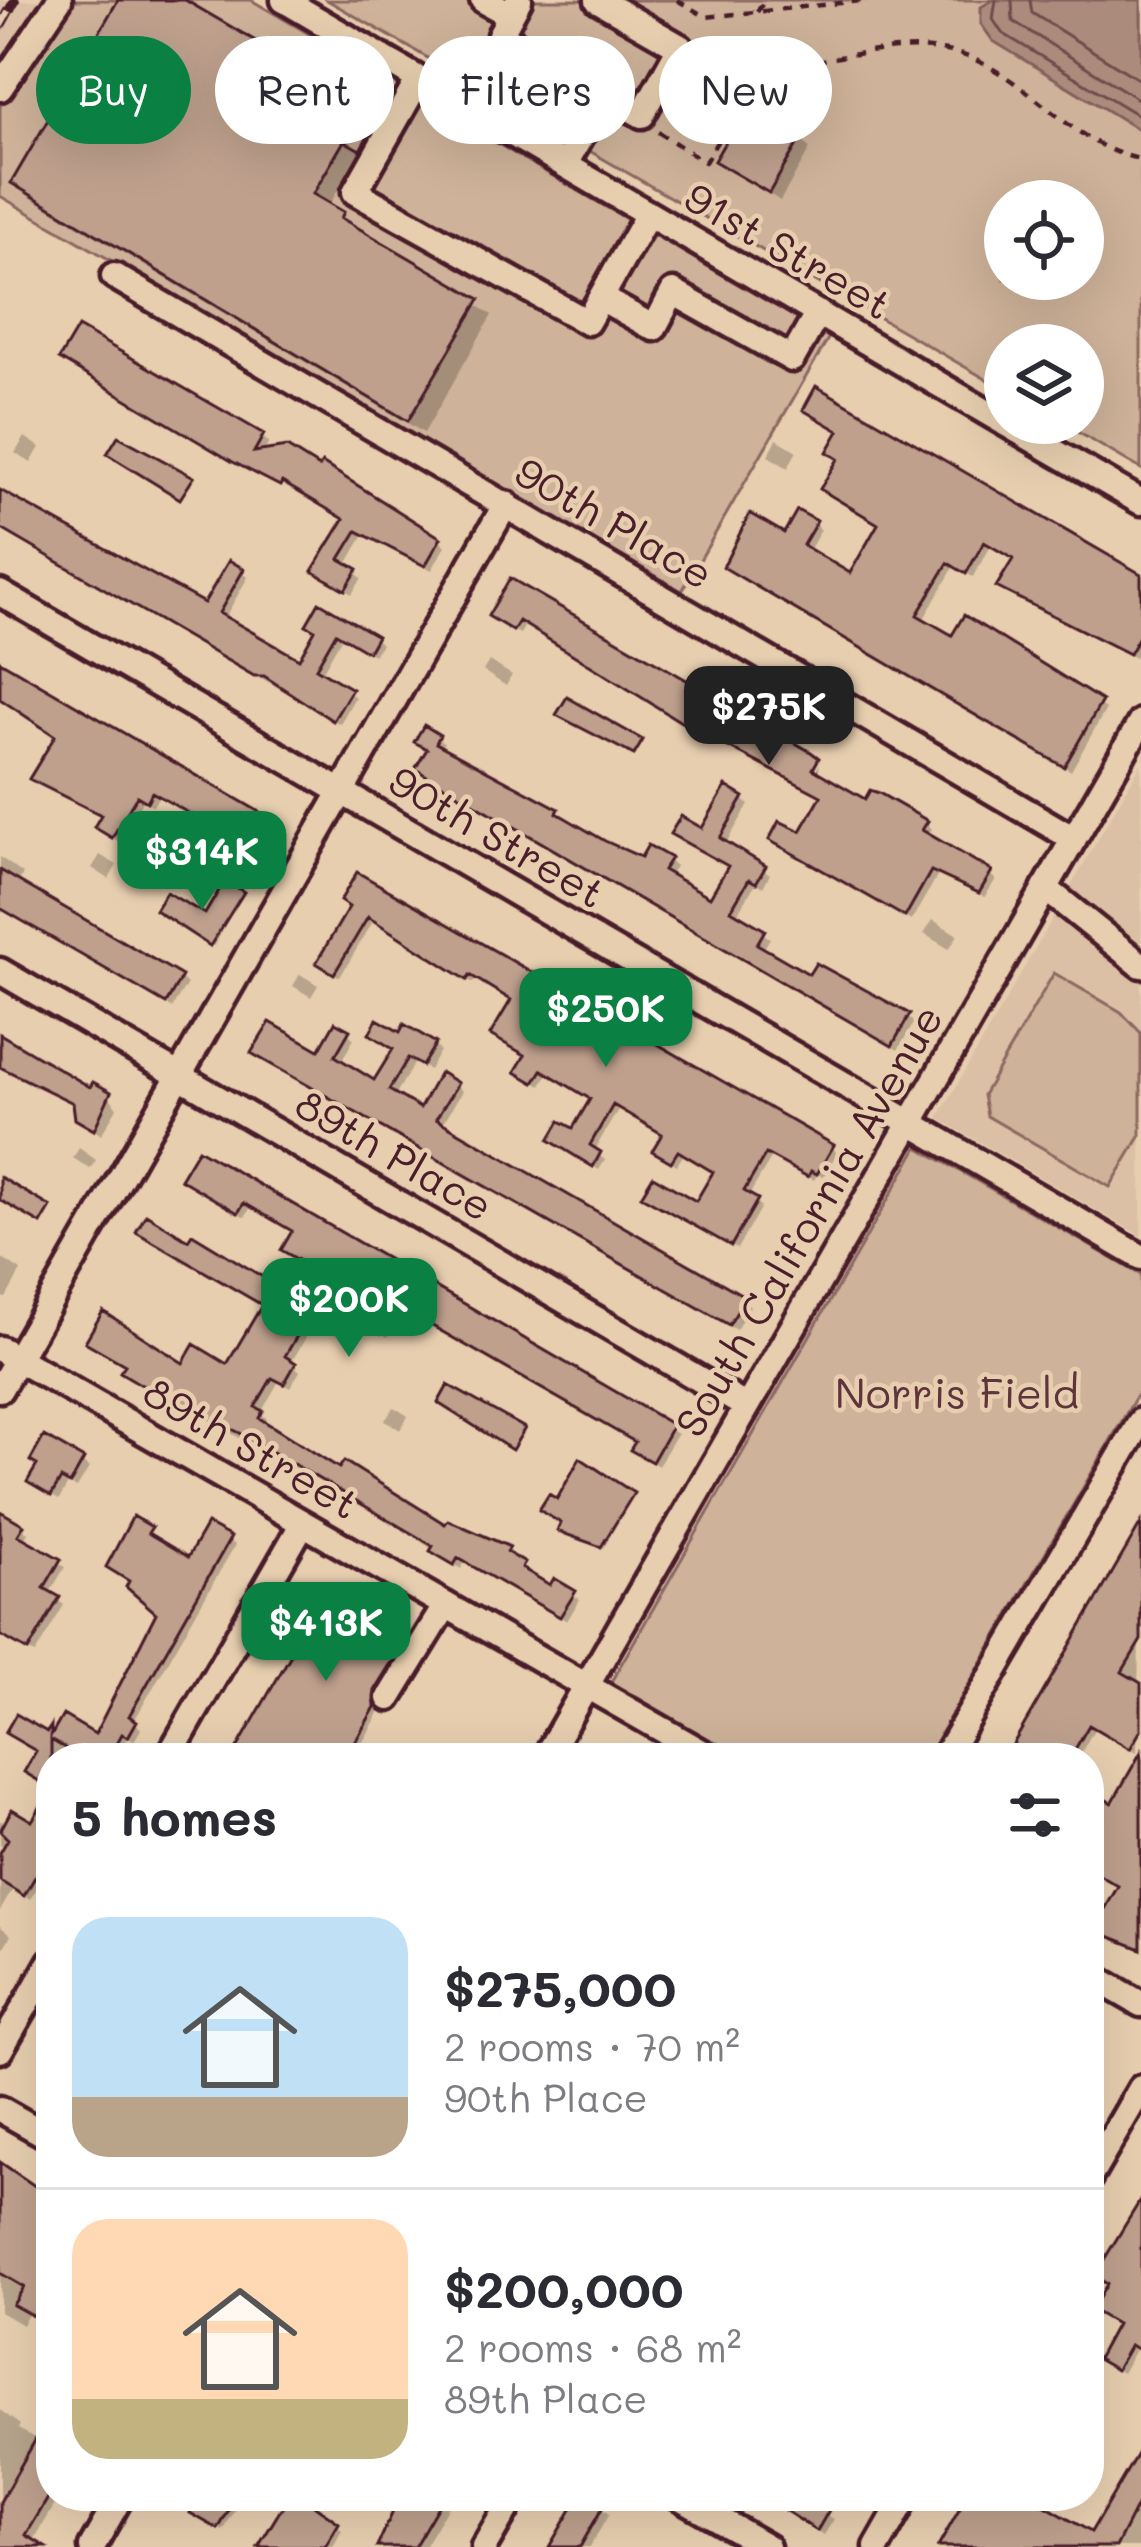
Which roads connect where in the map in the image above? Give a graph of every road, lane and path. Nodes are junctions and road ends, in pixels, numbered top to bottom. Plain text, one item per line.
1 (59, 0) edge
2 (284, 0) edge
3 (483, 0) edge
4 (598, 0) edge
5 (676, 0) edge
6 (765, 0) edge
7 (870, 0) edge
8 (515, 8) edge
9 (758, 12) junction
10 (502, 36) edge
11 (832, 61) edge
12 (418, 78) edge
13 (418, 81) edge
14 (0, 88) edge
15 (635, 111) edge
16 (531, 144) edge
17 (576, 144) edge
18 (674, 144) edge
19 (716, 144) edge
20 (1141, 159) edge
21 (565, 164) junction
22 (649, 214) junction
23 (114, 276) dead end
24 (601, 298) junction
25 (818, 314) junction
26 (984, 411) edge
27 (1041, 444) edge
28 (1141, 502) edge
29 (506, 504) junction
30 (0, 593) edge
31 (1141, 722) edge
32 (341, 792) junction
33 (1074, 838) junction
34 (1046, 888) junction
35 (1141, 965) edge
36 (0, 971) edge
37 (180, 1075) junction
38 (911, 1122) junction
39 (1141, 1257) edge
40 (9, 1354) edge
41 (0, 1389) edge
42 (747, 1407) junction
43 (1141, 1421) edge
44 (303, 1523) junction
45 (446, 1605) junction
46 (587, 1686) junction
47 (389, 1698) dead end
48 (177, 1743) edge
49 (554, 1743) edge
50 (686, 1743) edge
51 (953, 1743) edge
52 (1104, 1983) edge
53 (36, 1987) edge
54 (1141, 2004) edge
55 (0, 2050) edge
56 (1141, 2087) edge
57 (0, 2109) edge
58 (36, 2129) edge
59 (1104, 2152) edge
60 (112, 2511) edge
61 (505, 2511) edge
62 (704, 2511) edge
63 (898, 2511) edge
64 (92, 2547) edge
65 (484, 2547) edge
66 (767, 2547) edge
67 (877, 2547) edge

1 - 14 street
2 - 12 street, 91st Street
3 - 8 street
4 - 15 street
5 - 9 path
6 - 9 path
7 - 9 path
8 - 10 street
11 - 20 path
13 - 24 street
16 - 21 street, 91st Street
17 - 21 street
18 - 19 path
21 - 22 street, 91st Street
22 - 24 street
22 - 25 street, 91st Street
23 - 29 street, 90th Place
24 - 25 street
25 - 26 street, 91st Street
27 - 28 street, 91st Street
29 - 32 street
29 - 33 street, 90th Place
30 - 32 street, 90th Street
31 - 33 street, South California Avenue
32 - 37 street
32 - 38 street, 90th Street
33 - 34 street, South California Avenue
34 - 35 street
34 - 38 street, South California Avenue
36 - 37 street, 89th Place
37 - 40 street
37 - 42 street, 89th Place
38 - 39 street, 90th Street
38 - 42 street, South California Avenue
40 - 41 street
40 - 44 street, 89th Street
42 - 46 street, South California Avenue
43 - 51 street
44 - 45 street, 89th Street
44 - 48 street
45 - 46 street, 89th Street
45 - 47 street
46 - 49 street, South California Avenue
46 - 50 street, 89th Street
52 - 54 street
53 - 55 street
56 - 59 street
57 - 58 street
60 - 64 street
61 - 65 street
62 - 66 street
63 - 67 street

